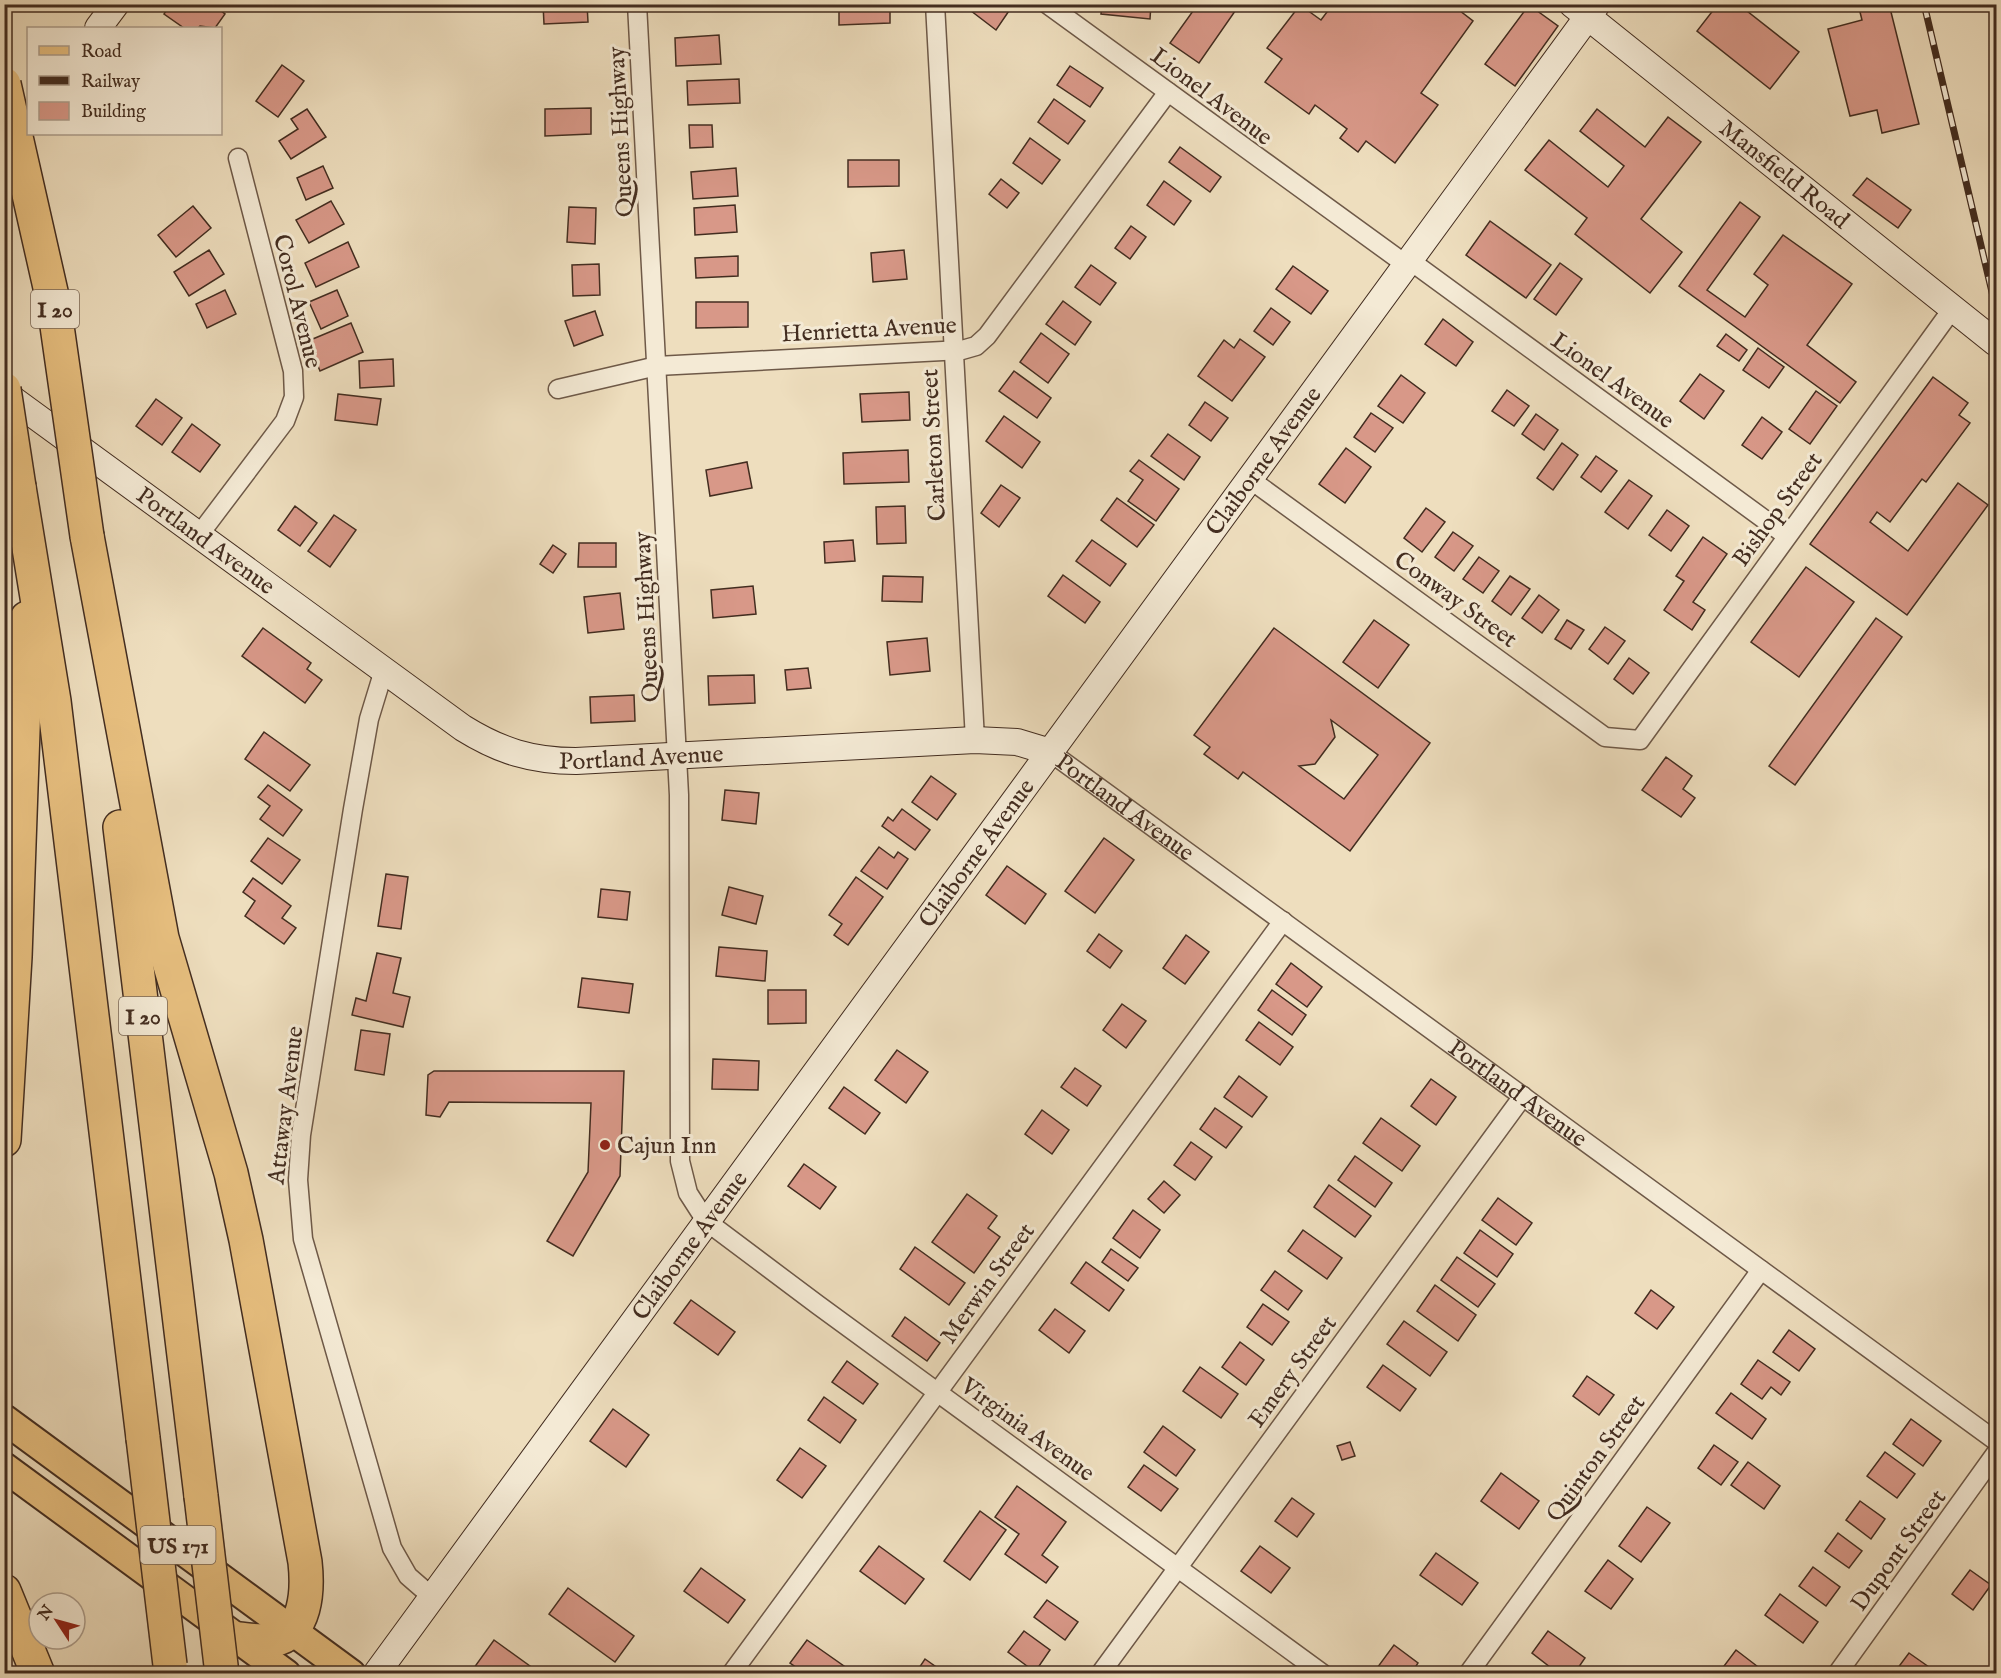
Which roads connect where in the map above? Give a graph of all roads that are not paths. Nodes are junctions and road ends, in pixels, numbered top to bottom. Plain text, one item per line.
1 (116, 4) edge
2 (637, 4) edge
3 (935, 4) edge
4 (1047, 4) edge
5 (1586, 9) edge
6 (100, 27) edge
7 (4, 84) edge
8 (1168, 92) junction
9 (27, 123) edge
10 (4, 155) edge
11 (238, 158) dead end
12 (1410, 264) junction
13 (1953, 308) junction
14 (1996, 343) edge
15 (952, 350) junction
16 (657, 366) junction
17 (558, 389) dead end
18 (4, 391) edge
19 (1251, 480) junction
20 (19, 487) junction
21 (200, 535) junction
22 (87, 536) junction
23 (1787, 536) junction
24 (384, 670) junction
25 (975, 740) junction
26 (1640, 740) joint
27 (1050, 752) junction
28 (677, 756) junction
29 (1283, 921) junction
30 (1523, 1096) junction
31 (4, 1140) edge
32 (706, 1221) junction
33 (1761, 1270) junction
34 (937, 1392) junction
35 (4, 1419) edge
36 (1996, 1441) edge
37 (1996, 1454) edge
38 (4, 1458) edge
39 (4, 1467) edge
40 (128, 1509) junction
41 (1178, 1568) junction
42 (4, 1591) edge
43 (432, 1596) junction
44 (294, 1630) junction
45 (239, 1640) junction
46 (170, 1669) edge
47 (38, 1674) edge
48 (222, 1674) edge
49 (286, 1674) edge
50 (351, 1674) edge
51 (376, 1674) edge
52 (732, 1674) edge
53 (1100, 1674) edge
54 (1323, 1674) edge
55 (1468, 1674) edge
56 (1837, 1674) edge

1 - 6 street
2 - 16 street, Queens Highway
3 - 15 street, Carleton Street
4 - 8 street, Lionel Avenue
5 - 12 street, Claiborne Avenue
5 - 13 street, Mansfield Road
7 - 22 highway, I 20, bridge
8 - 12 street, Lionel Avenue
8 - 15 street, Henrietta Avenue
9 - 10 street
11 - 21 street, Corol Avenue
12 - 19 street, Claiborne Avenue
12 - 23 street, Lionel Avenue
13 - 14 street, Mansfield Road
13 - 23 street, Bishop Street
15 - 16 street, Henrietta Avenue
15 - 25 street, Carleton Street
16 - 17 street, Henrietta Avenue
16 - 28 street, Queens Highway
18 - 20 highway, I 20, bridge
18 - 21 street, Portland Avenue
19 - 26 street, Conway Street
19 - 27 street, Claiborne Avenue
20 - 31 highway
20 - 46 highway, I 20, bridge
21 - 24 street, Portland Avenue
22 - 44 highway
22 - 48 highway, I 20, bridge
23 - 26 street, Bishop Street
24 - 28 street, Portland Avenue
24 - 43 street, Attaway Avenue
25 - 27 street, Portland Avenue
25 - 28 street, Portland Avenue
27 - 29 street, Portland Avenue
27 - 32 street, Claiborne Avenue
28 - 32 street, Queens Highway
29 - 30 street, Portland Avenue
29 - 34 street, Merwin Street
30 - 33 street, Portland Avenue
30 - 41 street, Emery Street
32 - 34 street, Virginia Avenue
32 - 43 street, Claiborne Avenue
33 - 36 street, Portland Avenue
33 - 55 street, Quinton Street
34 - 41 street, Virginia Avenue
34 - 52 street, Merwin Street
35 - 40 main road, US 171
37 - 56 street, Dupont Street
38 - 40 main road
39 - 45 main road, US 171
40 - 44 main road, US 171
41 - 53 street, Emery Street
41 - 54 street, Virginia Avenue
42 - 47 highway
43 - 51 street, Claiborne Avenue
44 - 45 highway
44 - 50 main road, US 171
45 - 49 main road, US 171

